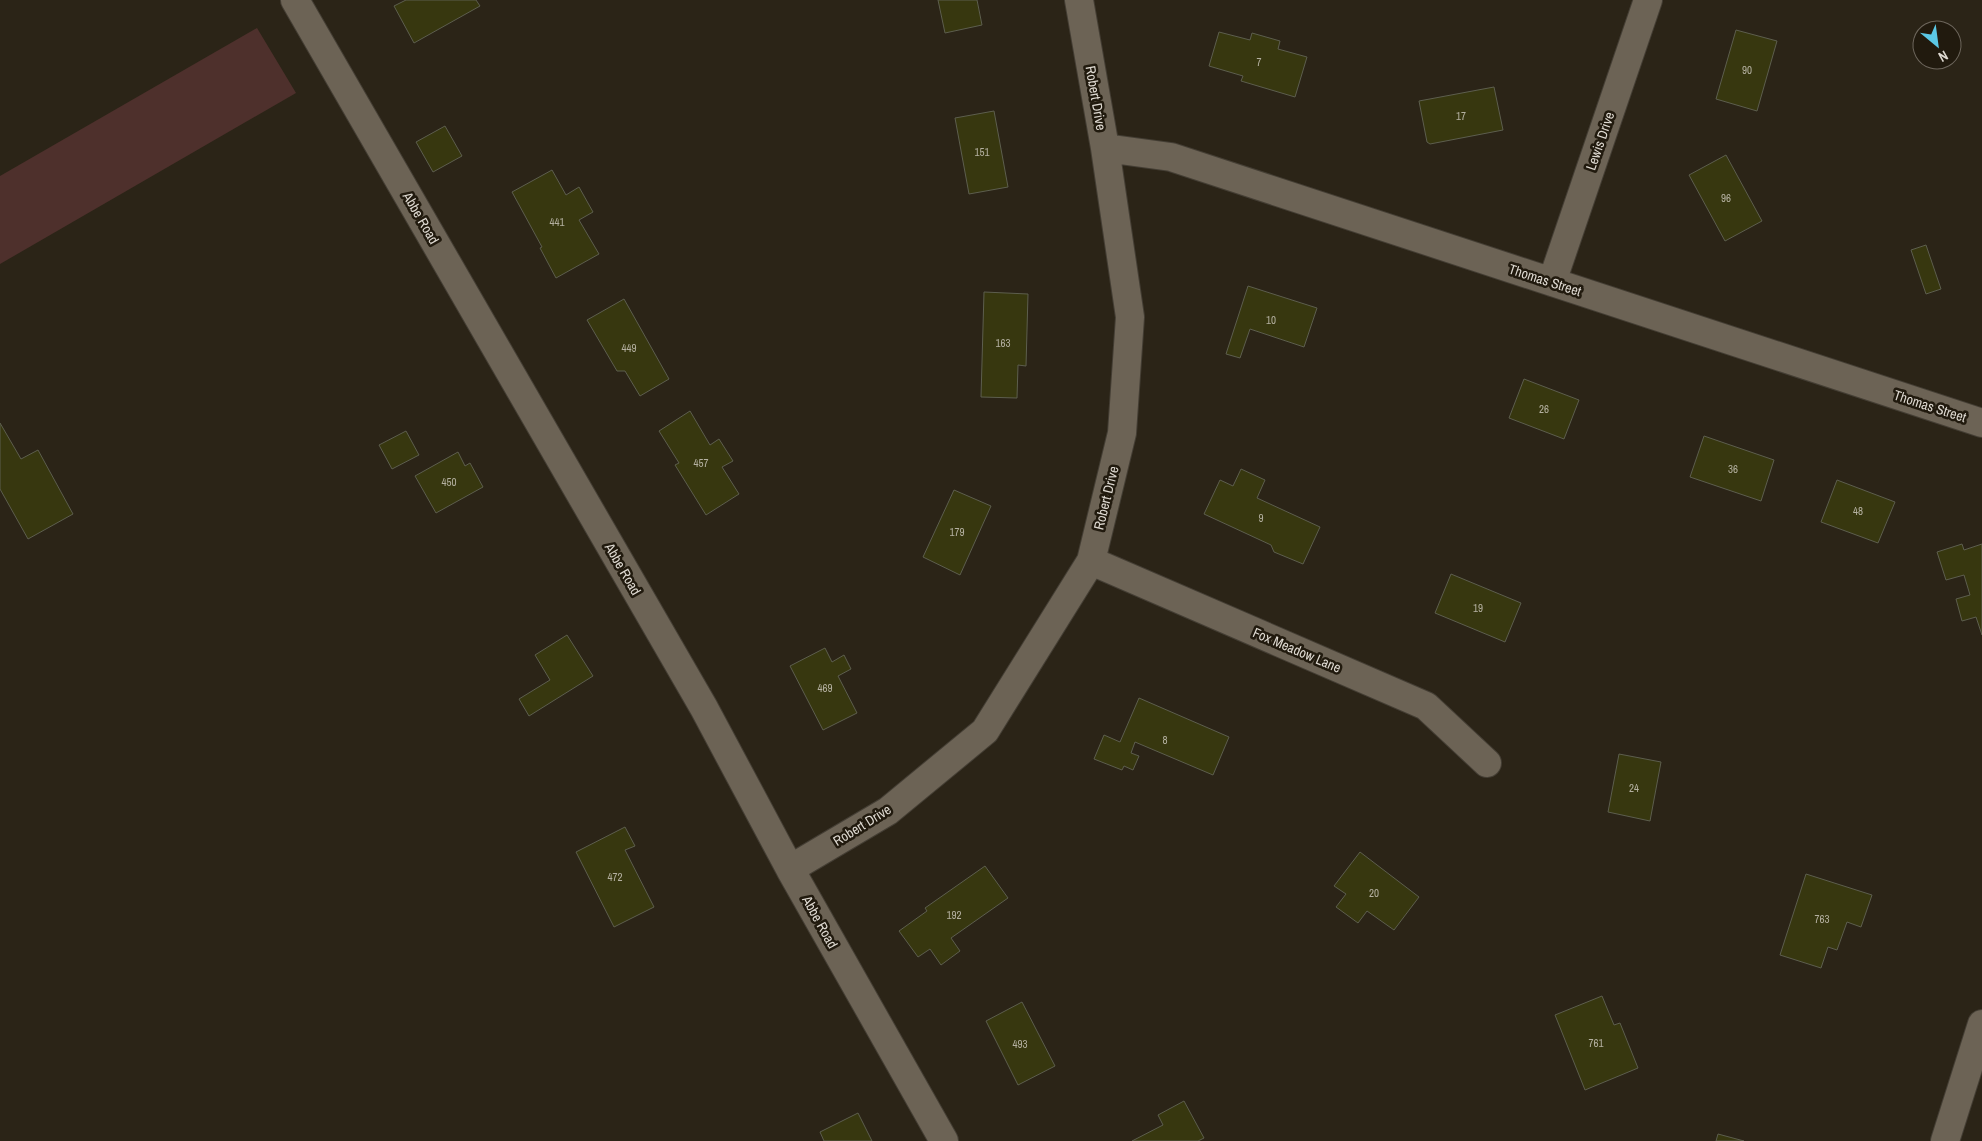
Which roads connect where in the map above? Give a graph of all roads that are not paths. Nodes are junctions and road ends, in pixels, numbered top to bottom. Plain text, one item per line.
1 (295, 0) edge
2 (1079, 0) edge
3 (1648, 0) edge
4 (1105, 148) junction
5 (1552, 282) junction
6 (1982, 423) edge
7 (1091, 561) junction
8 (1487, 763) dead end
9 (790, 869) junction
10 (1982, 1024) edge
11 (944, 1141) edge
12 (1944, 1141) edge

1 - 9 street, Abbe Road
2 - 4 street, Robert Drive
3 - 5 street, Lewis Drive
4 - 5 street, Thomas Street
4 - 7 street, Robert Drive
5 - 6 street, Thomas Street
7 - 8 street, Fox Meadow Lane
7 - 9 street, Robert Drive
9 - 11 street, Abbe Road
10 - 12 street

